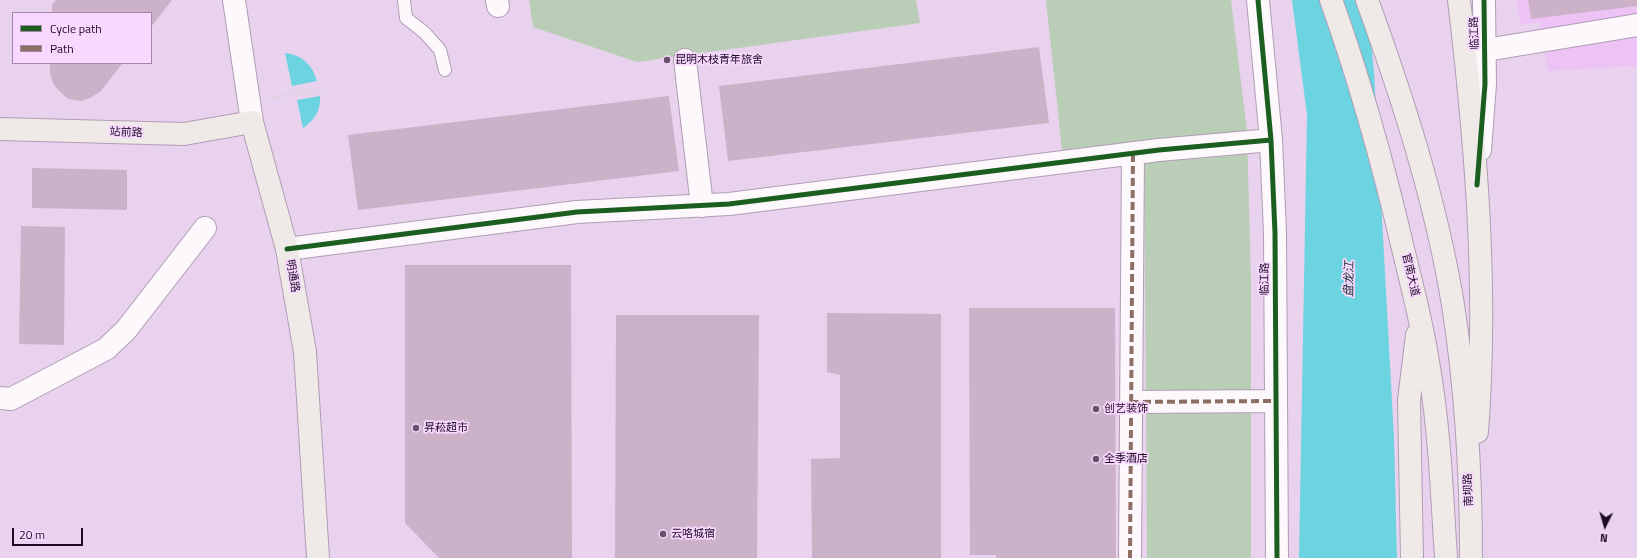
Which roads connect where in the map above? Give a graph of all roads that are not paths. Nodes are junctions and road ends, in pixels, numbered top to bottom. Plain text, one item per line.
1 (234, 0) edge
2 (404, 0) edge
3 (1258, 0) edge
4 (1332, 0) edge
5 (1368, 0) edge
6 (1459, 0) edge
7 (1484, 0) edge
8 (1637, 25) edge
9 (1486, 50) junction
10 (685, 60) dead end
11 (445, 70) dead end
12 (250, 112) junction
13 (0, 129) edge
14 (1271, 140) junction
15 (1133, 153) junction
16 (1477, 185) junction
17 (702, 206) junction
18 (205, 228) dead end
19 (287, 249) junction
20 (1419, 314) junction
21 (0, 398) edge
22 (1276, 401) junction
23 (1131, 402) junction
24 (318, 558) edge
25 (1130, 558) edge
26 (1277, 558) edge
27 (1412, 558) edge
28 (1446, 558) edge
29 (1471, 558) edge

1 - 12 street, 明通路
2 - 11 lane
3 - 14 street, 临江路
4 - 20 main road, 官南大道
5 - 29 main road, 南坝路
6 - 16 main road
7 - 9 street, 临江路
8 - 9 street
9 - 16 street, 临江路
10 - 17 street
12 - 13 main road, 站前路
12 - 19 main road, 明通路
14 - 15 street
14 - 22 street, 临江路
15 - 17 street
15 - 23 street
16 - 29 main road
17 - 19 street
18 - 21 street
19 - 24 main road, 明通路
20 - 27 main road
20 - 28 main road, 官南大道
22 - 23 street
22 - 26 street, 临江路
23 - 25 street

